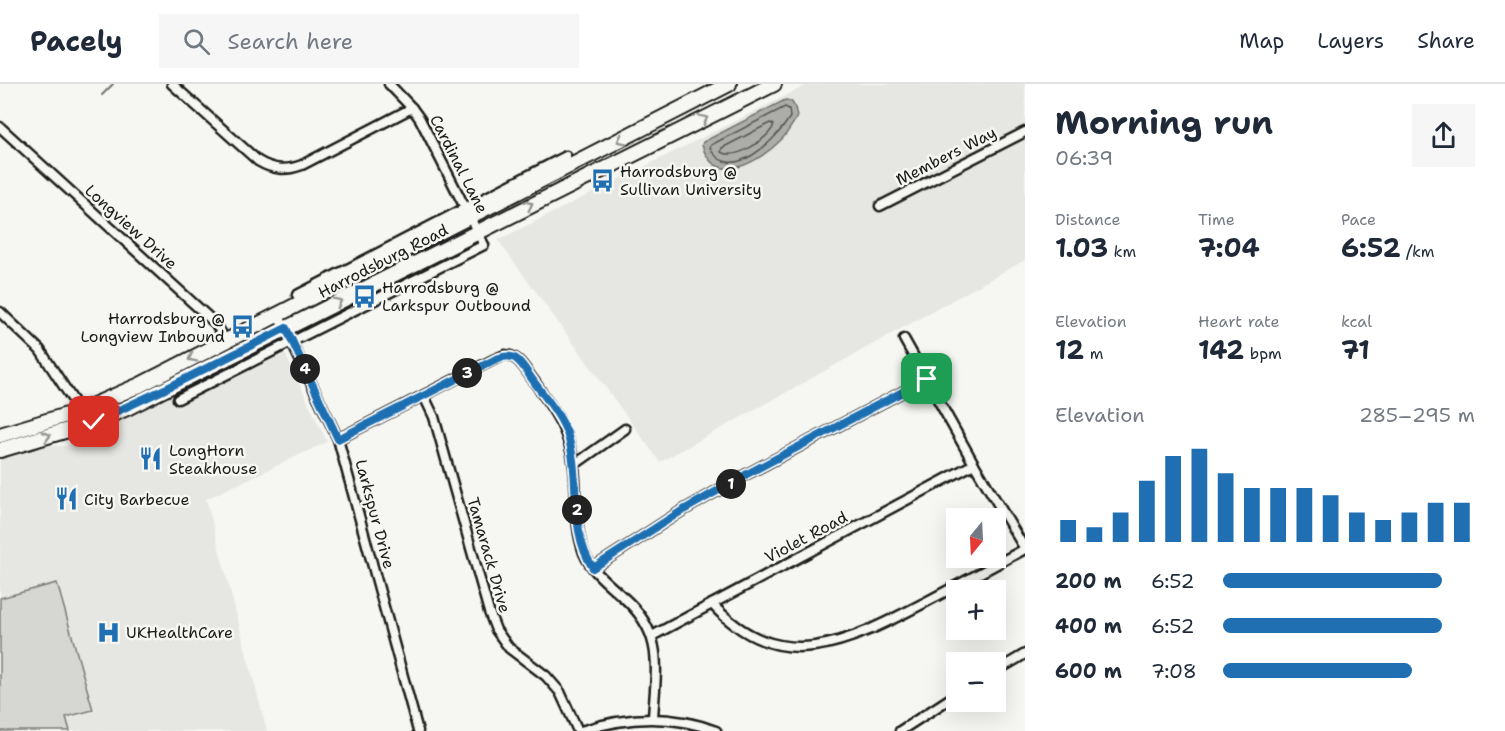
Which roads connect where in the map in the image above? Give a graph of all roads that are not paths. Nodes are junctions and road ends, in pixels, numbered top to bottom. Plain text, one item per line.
1 (172, 84) edge
2 (388, 84) edge
3 (729, 84) edge
4 (774, 84) edge
5 (412, 108) junction
6 (0, 127) edge
7 (1025, 132) edge
8 (566, 156) dead end
9 (880, 206) dead end
10 (467, 212) junction
11 (477, 232) junction
12 (297, 295) dead end
13 (0, 312) edge
14 (278, 314) junction
15 (286, 328) junction
16 (904, 339) dead end
17 (226, 340) junction
18 (292, 342) junction
19 (234, 355) junction
20 (927, 379) junction
21 (424, 396) junction
22 (178, 399) dead end
23 (80, 411) junction
24 (94, 422) junction
25 (626, 429) dead end
26 (0, 435) edge
27 (338, 439) junction
28 (0, 450) edge
29 (974, 464) junction
30 (574, 465) junction
31 (1025, 549) edge
32 (593, 568) junction
33 (712, 604) junction
34 (652, 636) junction
35 (1025, 654) edge
36 (1006, 665) edge
37 (946, 701) edge
38 (653, 718) junction
39 (418, 731) edge
40 (580, 731) edge
41 (716, 731) edge
42 (900, 731) edge

1 - 5 street
2 - 5 street, Cardinal Lane
3 -> 10 main road, Harrodsburg Road
11 -> 4 main road, Harrodsburg Road
5 - 10 street, Cardinal Lane
6 - 17 street, Longview Drive
7 - 9 street, Members Way
8 - 10 street
10 - 11 street, Cardinal Lane
10 - 12 street
10 - 14 main road, Harrodsburg Road
15 -> 11 main road, Harrodsburg Road
11 - 18 street
13 - 23 street
14 - 15 street, Larkspur Drive
14 - 17 main road, Harrodsburg Road
15 - 18 street, Larkspur Drive
15 - 19 main road, Harrodsburg Road
16 - 20 street
17 - 19 street, Longview Drive
17 -> 23 main road, Harrodsburg Road
18 - 22 street
18 - 27 street, Larkspur Drive
19 - 24 main road, Harrodsburg Road
20 - 29 street
20 - 32 street
21 - 27 street
21 - 30 street
21 - 40 street, Tamarack Drive
23 - 24 street
23 - 26 main road, Harrodsburg Road
28 -> 24 main road, Harrodsburg Road
25 - 30 street
27 - 39 street, Larkspur Drive
29 - 31 street
29 - 33 street, Violet Road
30 - 32 street
31 - 33 street
32 - 34 street
33 - 34 street, Violet Road
34 - 38 street
35 - 36 street
37 - 42 street
38 - 40 street
38 - 41 street

